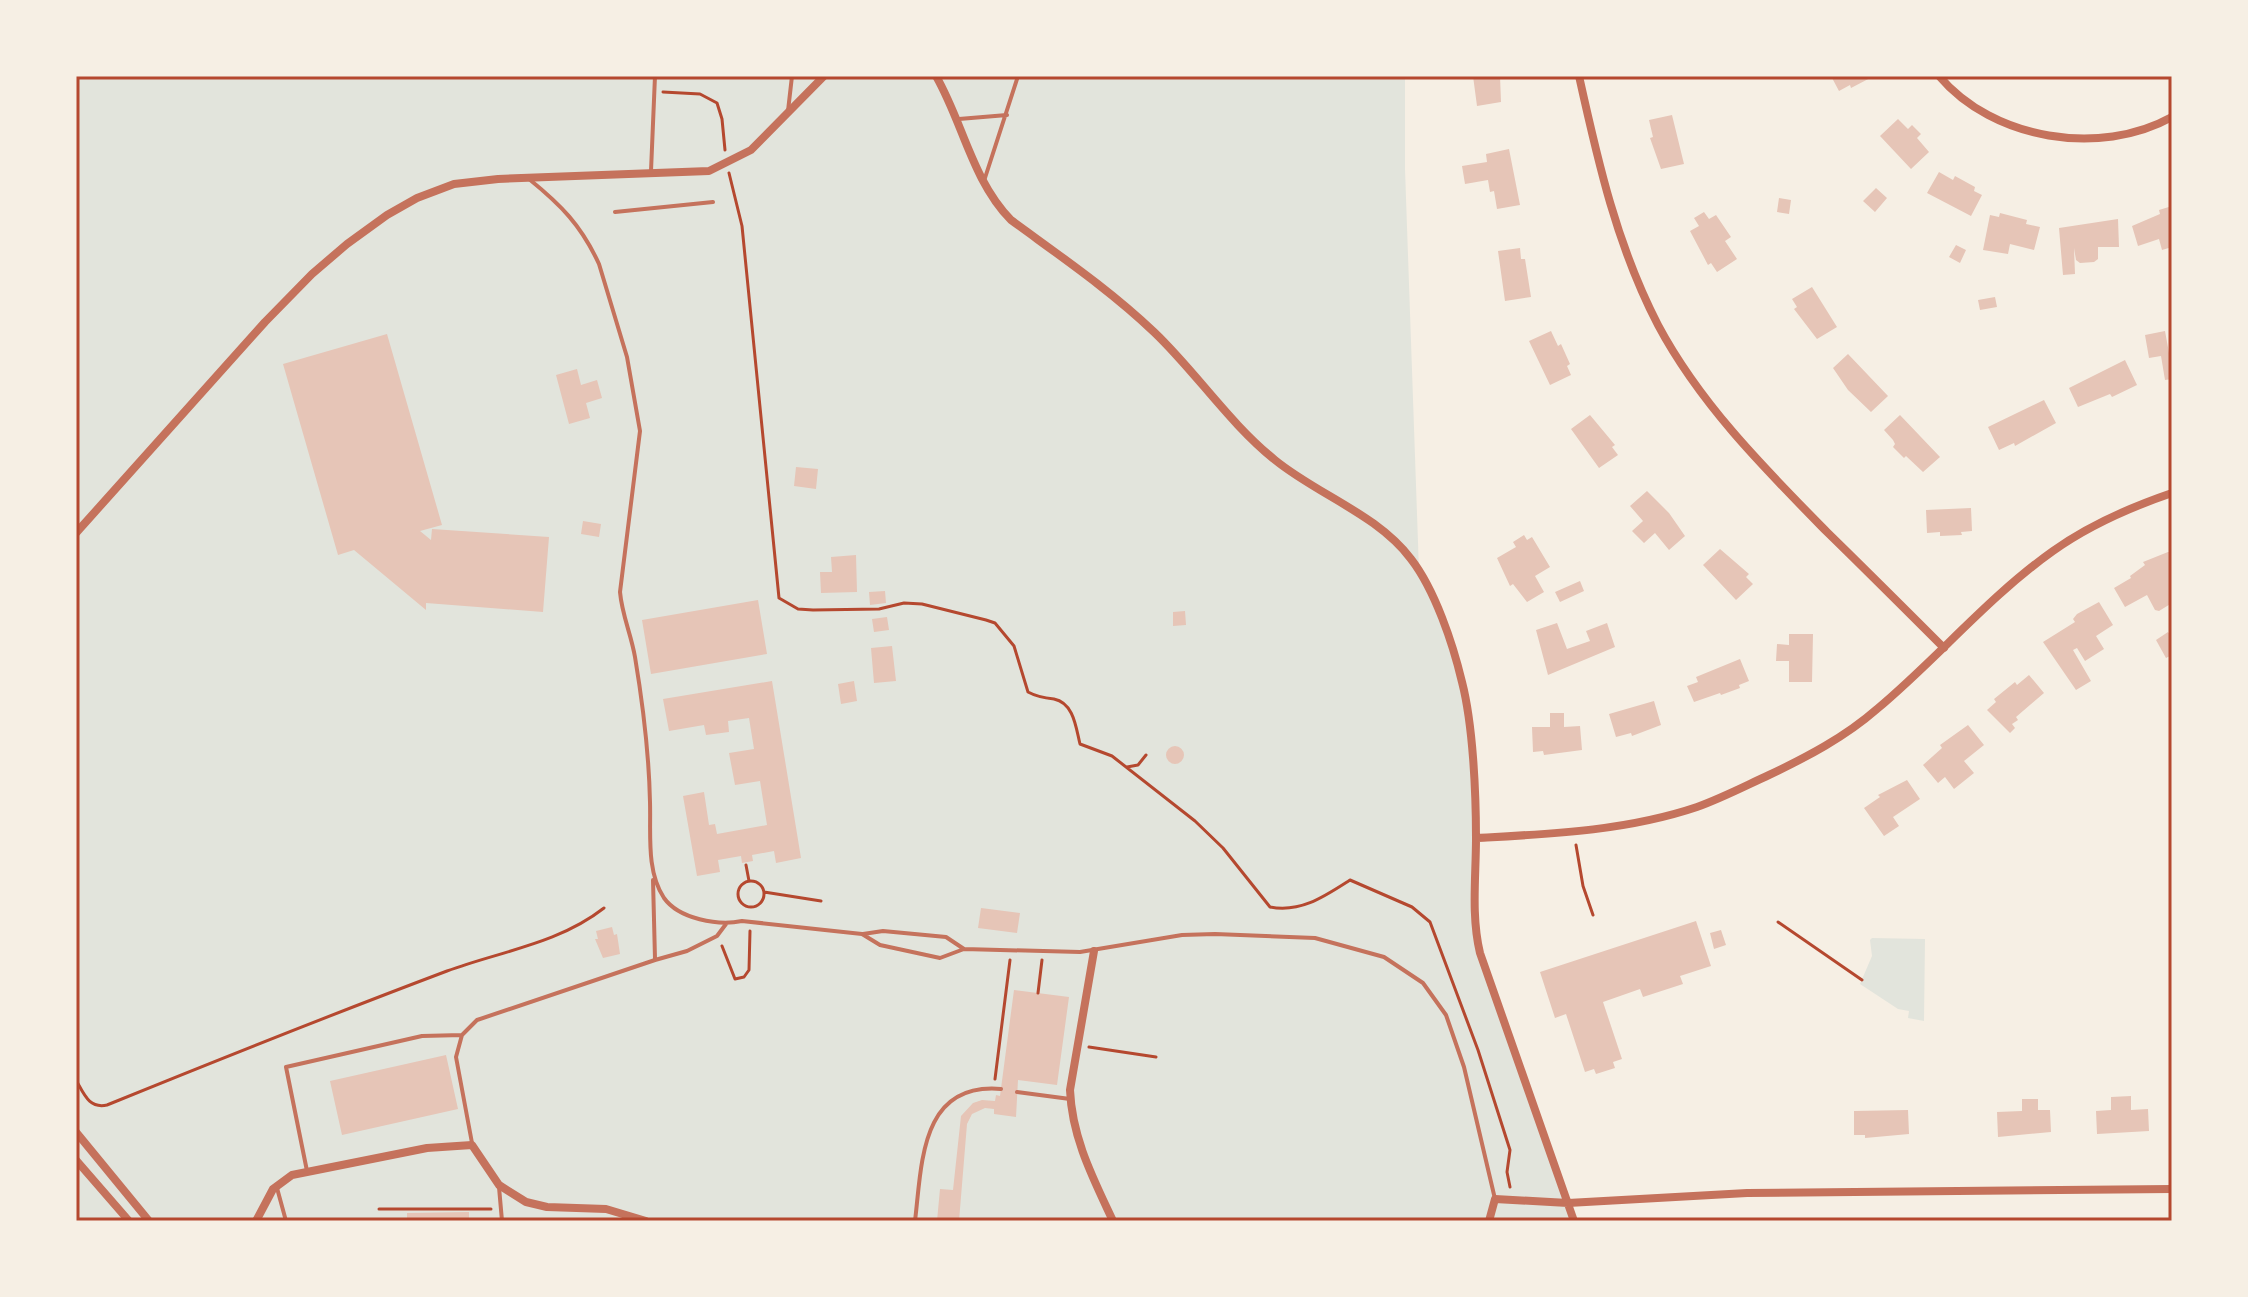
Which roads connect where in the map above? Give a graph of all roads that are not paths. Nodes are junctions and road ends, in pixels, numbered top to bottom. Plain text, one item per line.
1 (655, 76) edge
2 (792, 76) edge
3 (824, 76) edge
4 (936, 76) edge
5 (1018, 76) edge
6 (1579, 76) edge
7 (1939, 76) edge
8 (788, 113) junction
9 (1007, 115) junction
10 (2172, 117) edge
11 (956, 119) junction
12 (651, 174) junction
13 (527, 177) junction
14 (984, 184) junction
15 (713, 202) dead end
16 (615, 212) dead end
17 (2172, 493) edge
18 (76, 533) edge
19 (1944, 648) junction
20 (1476, 838) junction
21 (653, 873) junction
22 (726, 924) junction
23 (862, 934) junction
24 (964, 949) junction
25 (1094, 951) junction
26 (655, 960) junction
27 (462, 1035) junction
28 (1001, 1089) dead end
29 (1017, 1092) dead end
30 (1071, 1099) junction
31 (76, 1132) edge
32 (472, 1145) junction
33 (97, 1158) junction
34 (76, 1160) edge
35 (85, 1169) junction
36 (307, 1171) junction
37 (499, 1185) junction
38 (276, 1186) junction
39 (2172, 1189) edge
40 (1495, 1199) junction
41 (1568, 1203) junction
42 (129, 1221) edge
43 (149, 1221) edge
44 (256, 1221) edge
45 (286, 1221) edge
46 (502, 1221) edge
47 (646, 1221) edge
48 (915, 1221) edge
49 (1113, 1221) edge
50 (1489, 1221) edge
51 (1574, 1221) edge

1 - 12 lane
2 - 8 lane
3 - 8 street
4 - 11 street
5 - 9 lane
6 - 19 street
7 - 10 street
8 - 12 street
9 - 11 lane
9 - 14 lane
11 - 14 street
12 - 13 street
13 - 18 street
13 - 21 lane
14 - 20 street
15 - 16 lane
17 - 19 street
19 - 20 street
20 - 41 street
21 - 22 lane
21 - 26 lane
22 - 23 lane
22 - 26 lane
23 - 24 lane
23 - 24 lane
24 - 25 lane
25 - 30 street
25 - 40 lane
26 - 27 lane
27 - 32 lane
27 - 36 lane
28 - 48 lane
29 - 30 lane
30 - 49 street
31 - 33 street
32 - 36 street
32 - 37 street
33 - 35 street
33 - 43 street
34 - 35 street
35 - 42 street
36 - 38 street
37 - 46 lane
37 - 47 street
38 - 44 street
38 - 45 lane
39 - 41 street
40 - 41 street
40 - 50 street
41 - 51 street

